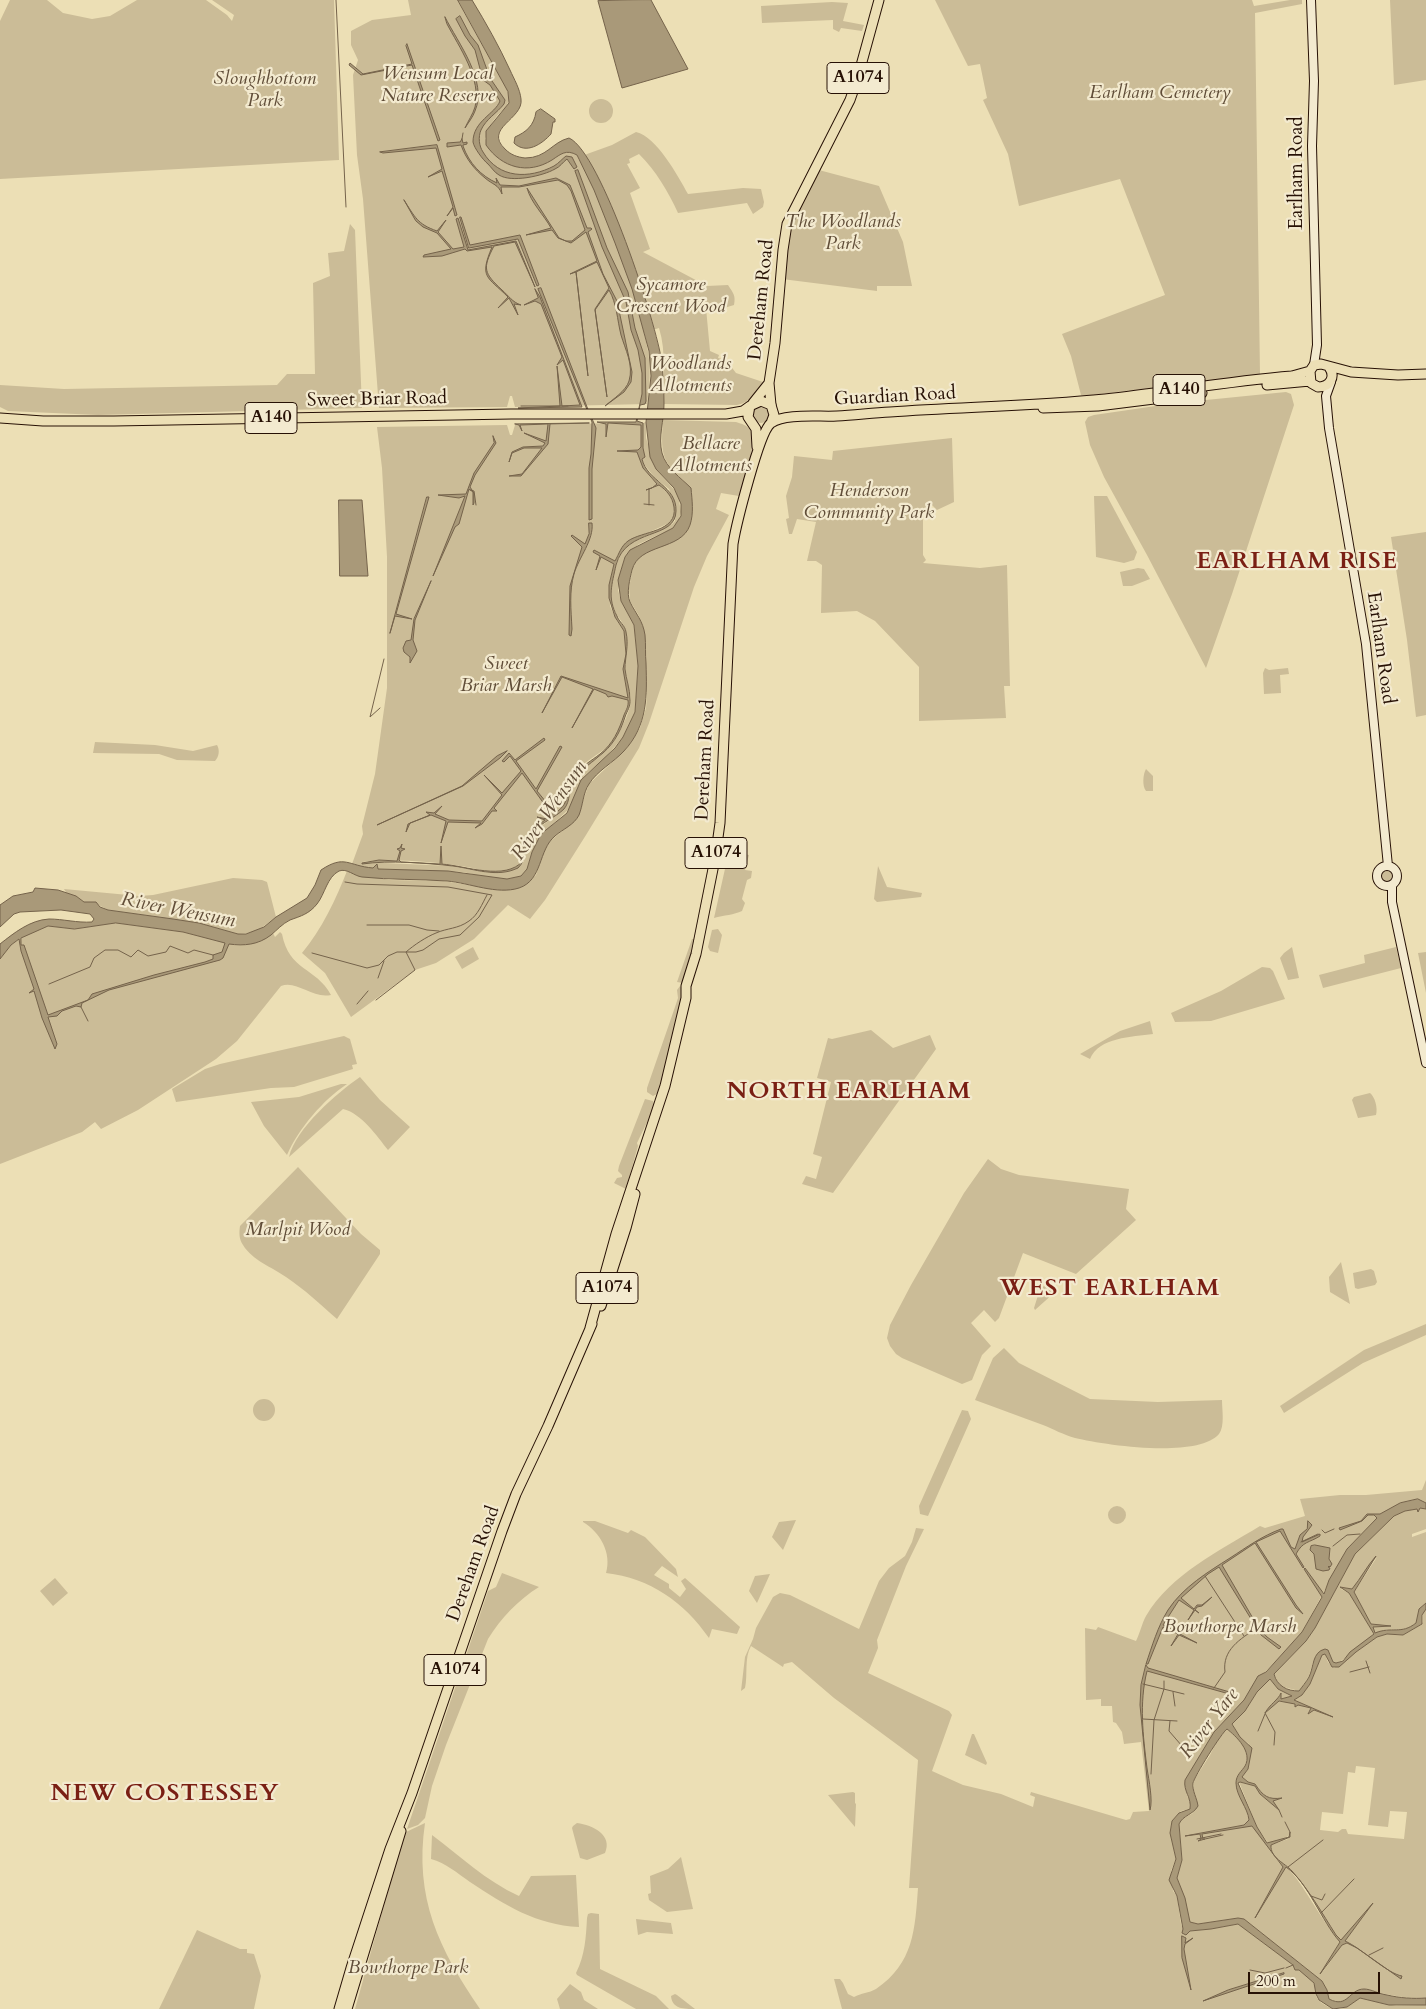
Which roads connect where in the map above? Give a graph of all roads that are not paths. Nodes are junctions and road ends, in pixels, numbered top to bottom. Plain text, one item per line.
1 (879, 0) edge
2 (1310, 0) edge
3 (1318, 345) junction
4 (1328, 366) junction
5 (1312, 368) junction
6 (1368, 373) junction
7 (1426, 374) edge
8 (1331, 380) junction
9 (769, 382) junction
10 (1314, 384) junction
11 (1078, 404) junction
12 (752, 405) junction
13 (1326, 405) junction
14 (772, 406) junction
15 (726, 414) junction
16 (794, 417) junction
17 (0, 418) edge
18 (750, 423) junction
19 (769, 424) junction
20 (757, 452) junction
21 (1388, 866) junction
22 (1388, 886) junction
23 (1426, 1063) edge
24 (366, 1933) junction
25 (340, 2009) edge
26 (347, 2009) edge

1 - 9 main road, Dereham Road / A1074
2 - 3 main road, Earlham Road
3 - 4 main road, Earlham Road
3 - 5 main road, Earlham Road
4 - 5 main road, A140
4 - 6 main road, A140
4 - 8 main road
5 - 10 main road
5 - 11 main road, A140
6 - 7 main road, A140
6 - 8 main road, A140
8 - 10 main road, A140
8 - 13 main road, Earlham Road
9 - 12 main road, Dereham Road / A1074
9 - 14 main road, Dereham Road / A1074
10 - 11 main road, A140
10 - 13 main road, Earlham Road
11 - 16 main road, Guardian Road / A140
12 - 14 main road, A140
12 - 15 main road, Sweet Briar Road / A140
12 - 18 main road, Dereham Road / A1074
13 - 21 main road, Earlham Road
14 - 16 main road, Guardian Road / A140
14 - 19 main road, Dereham Road / A1074
15 - 17 main road, Sweet Briar Road / A140
15 - 18 main road, Sweet Briar Road / A140
16 - 19 main road, Guardian Road / A140
18 - 19 main road, A140
18 - 20 main road, Dereham Road / A1074
19 - 20 main road, Dereham Road / A1074
20 - 24 main road, Dereham Road / A1074
21 - 22 main road
21 - 22 main road
22 - 23 main road
24 - 25 main road, Dereham Road / A1074
24 - 26 main road, Dereham Road / A1074

